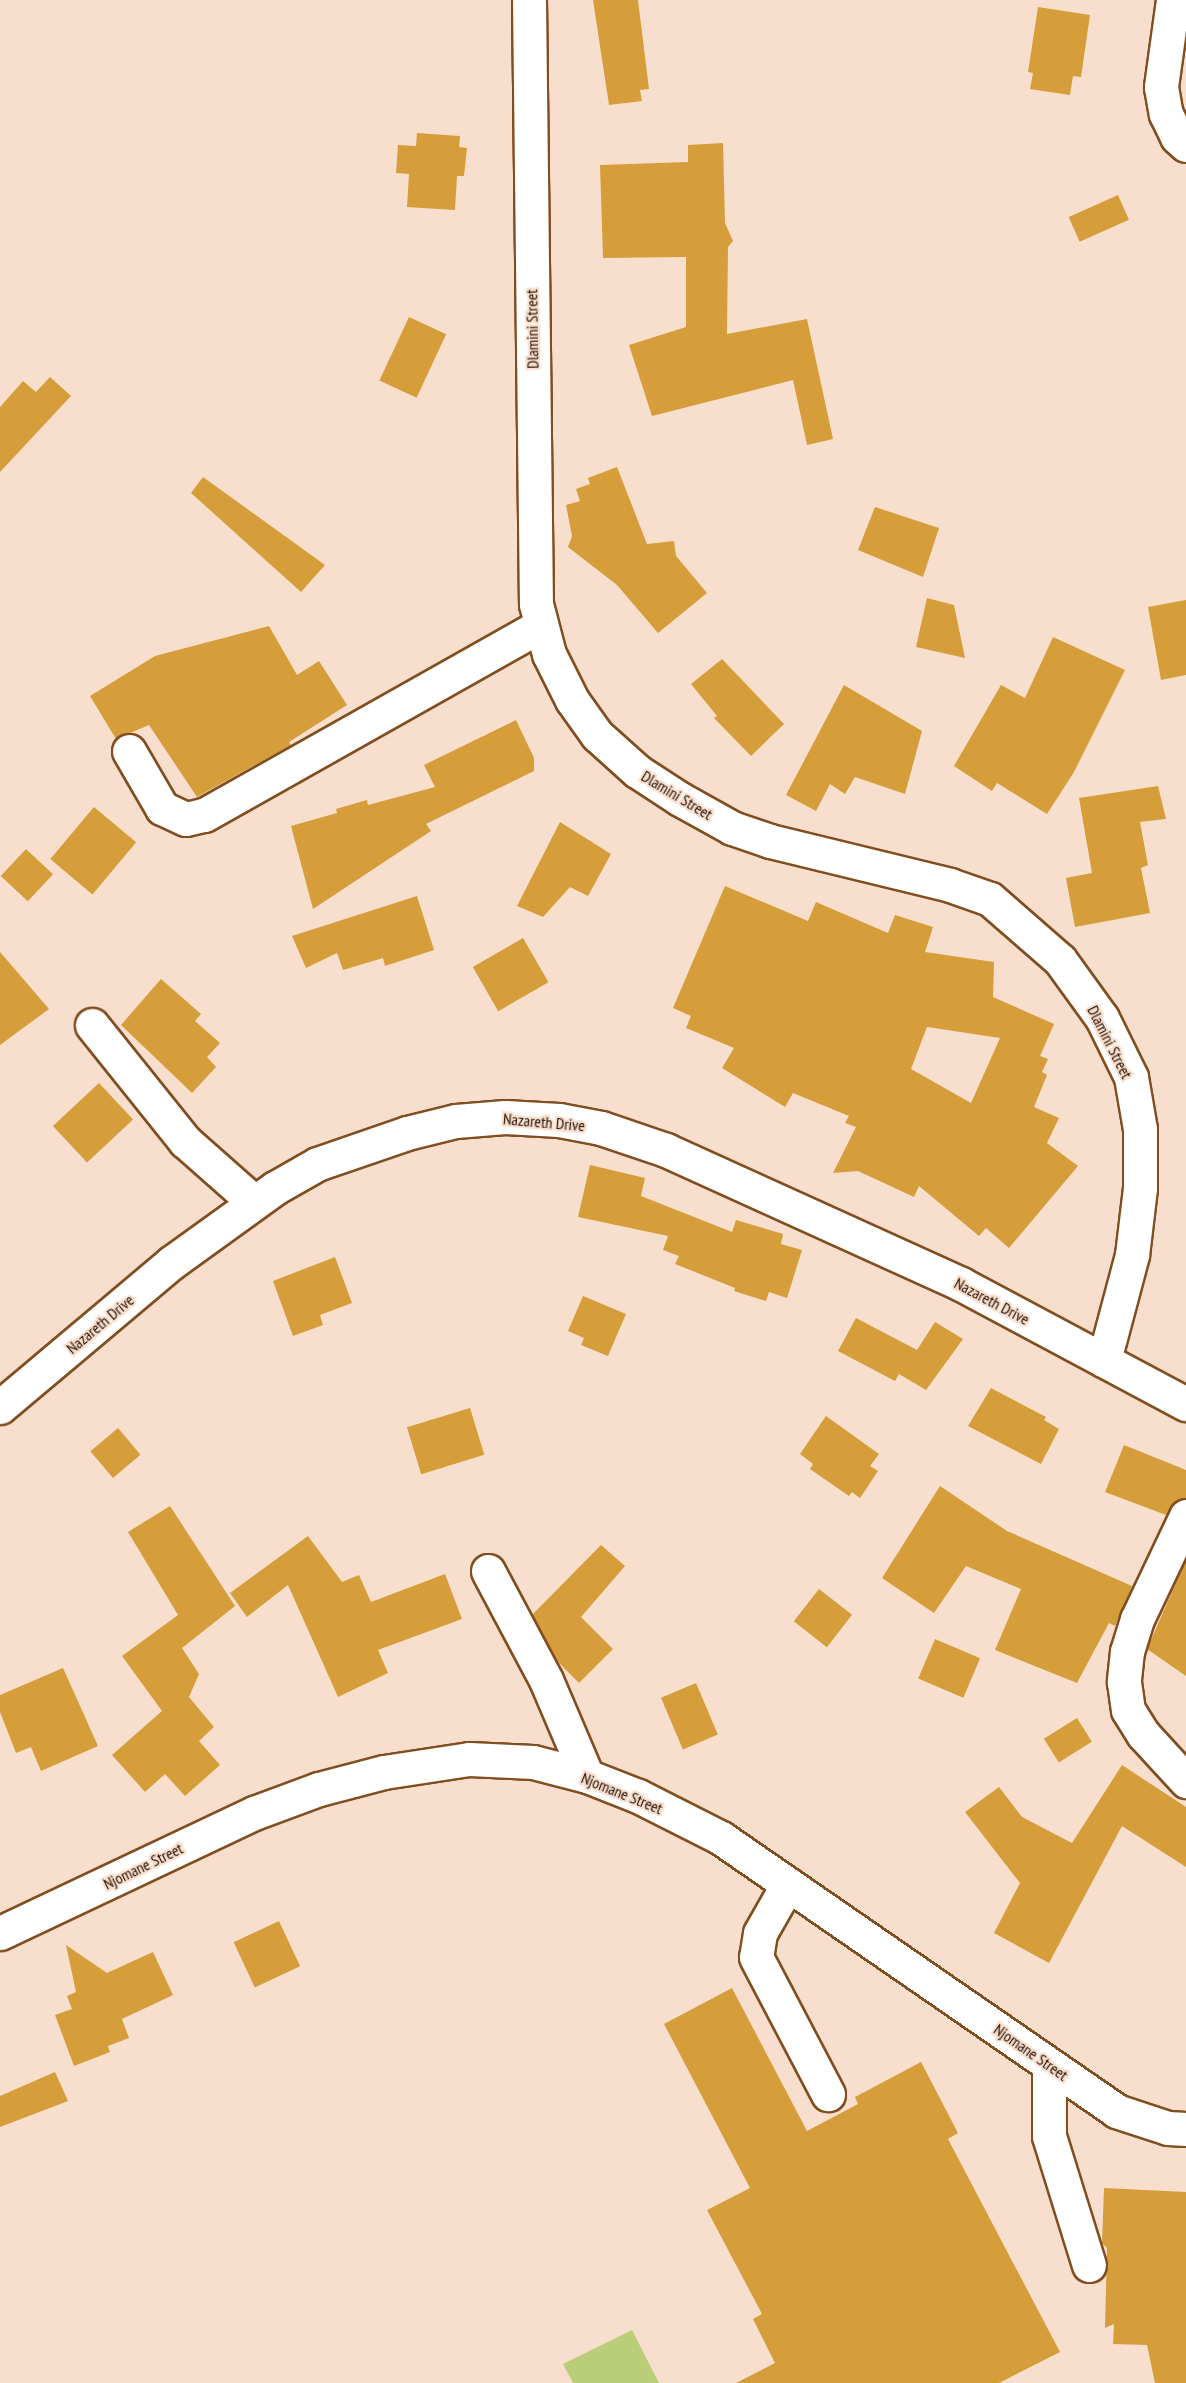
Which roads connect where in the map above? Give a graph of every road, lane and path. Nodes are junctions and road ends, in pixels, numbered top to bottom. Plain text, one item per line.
1 (529, 0) edge
2 (1173, 0) edge
3 (1186, 145) edge
4 (541, 626) junction
5 (129, 752) dead end
6 (92, 1025) dead end
7 (254, 1202) junction
8 (1104, 1360) junction
9 (1186, 1404) edge
10 (0, 1407) edge
11 (1186, 1516) edge
12 (488, 1571) dead end
13 (587, 1776) junction
14 (1186, 1781) edge
15 (788, 1884) junction
16 (0, 1933) edge
17 (1049, 2065) junction
18 (828, 2094) dead end
19 (1186, 2129) edge
20 (1089, 2265) dead end

1 - 4 street, Dlamini Street
2 - 3 street
4 - 5 street
4 - 8 street, Dlamini Street
6 - 7 street
7 - 8 street, Nazareth Drive
7 - 10 street, Nazareth Drive
8 - 9 street, Nazareth Drive
11 - 14 street
12 - 13 street
13 - 15 street, Njomane Street
13 - 16 street, Njomane Street
15 - 17 street, Njomane Street
15 - 18 street
17 - 19 street, Njomane Street
17 - 20 street

